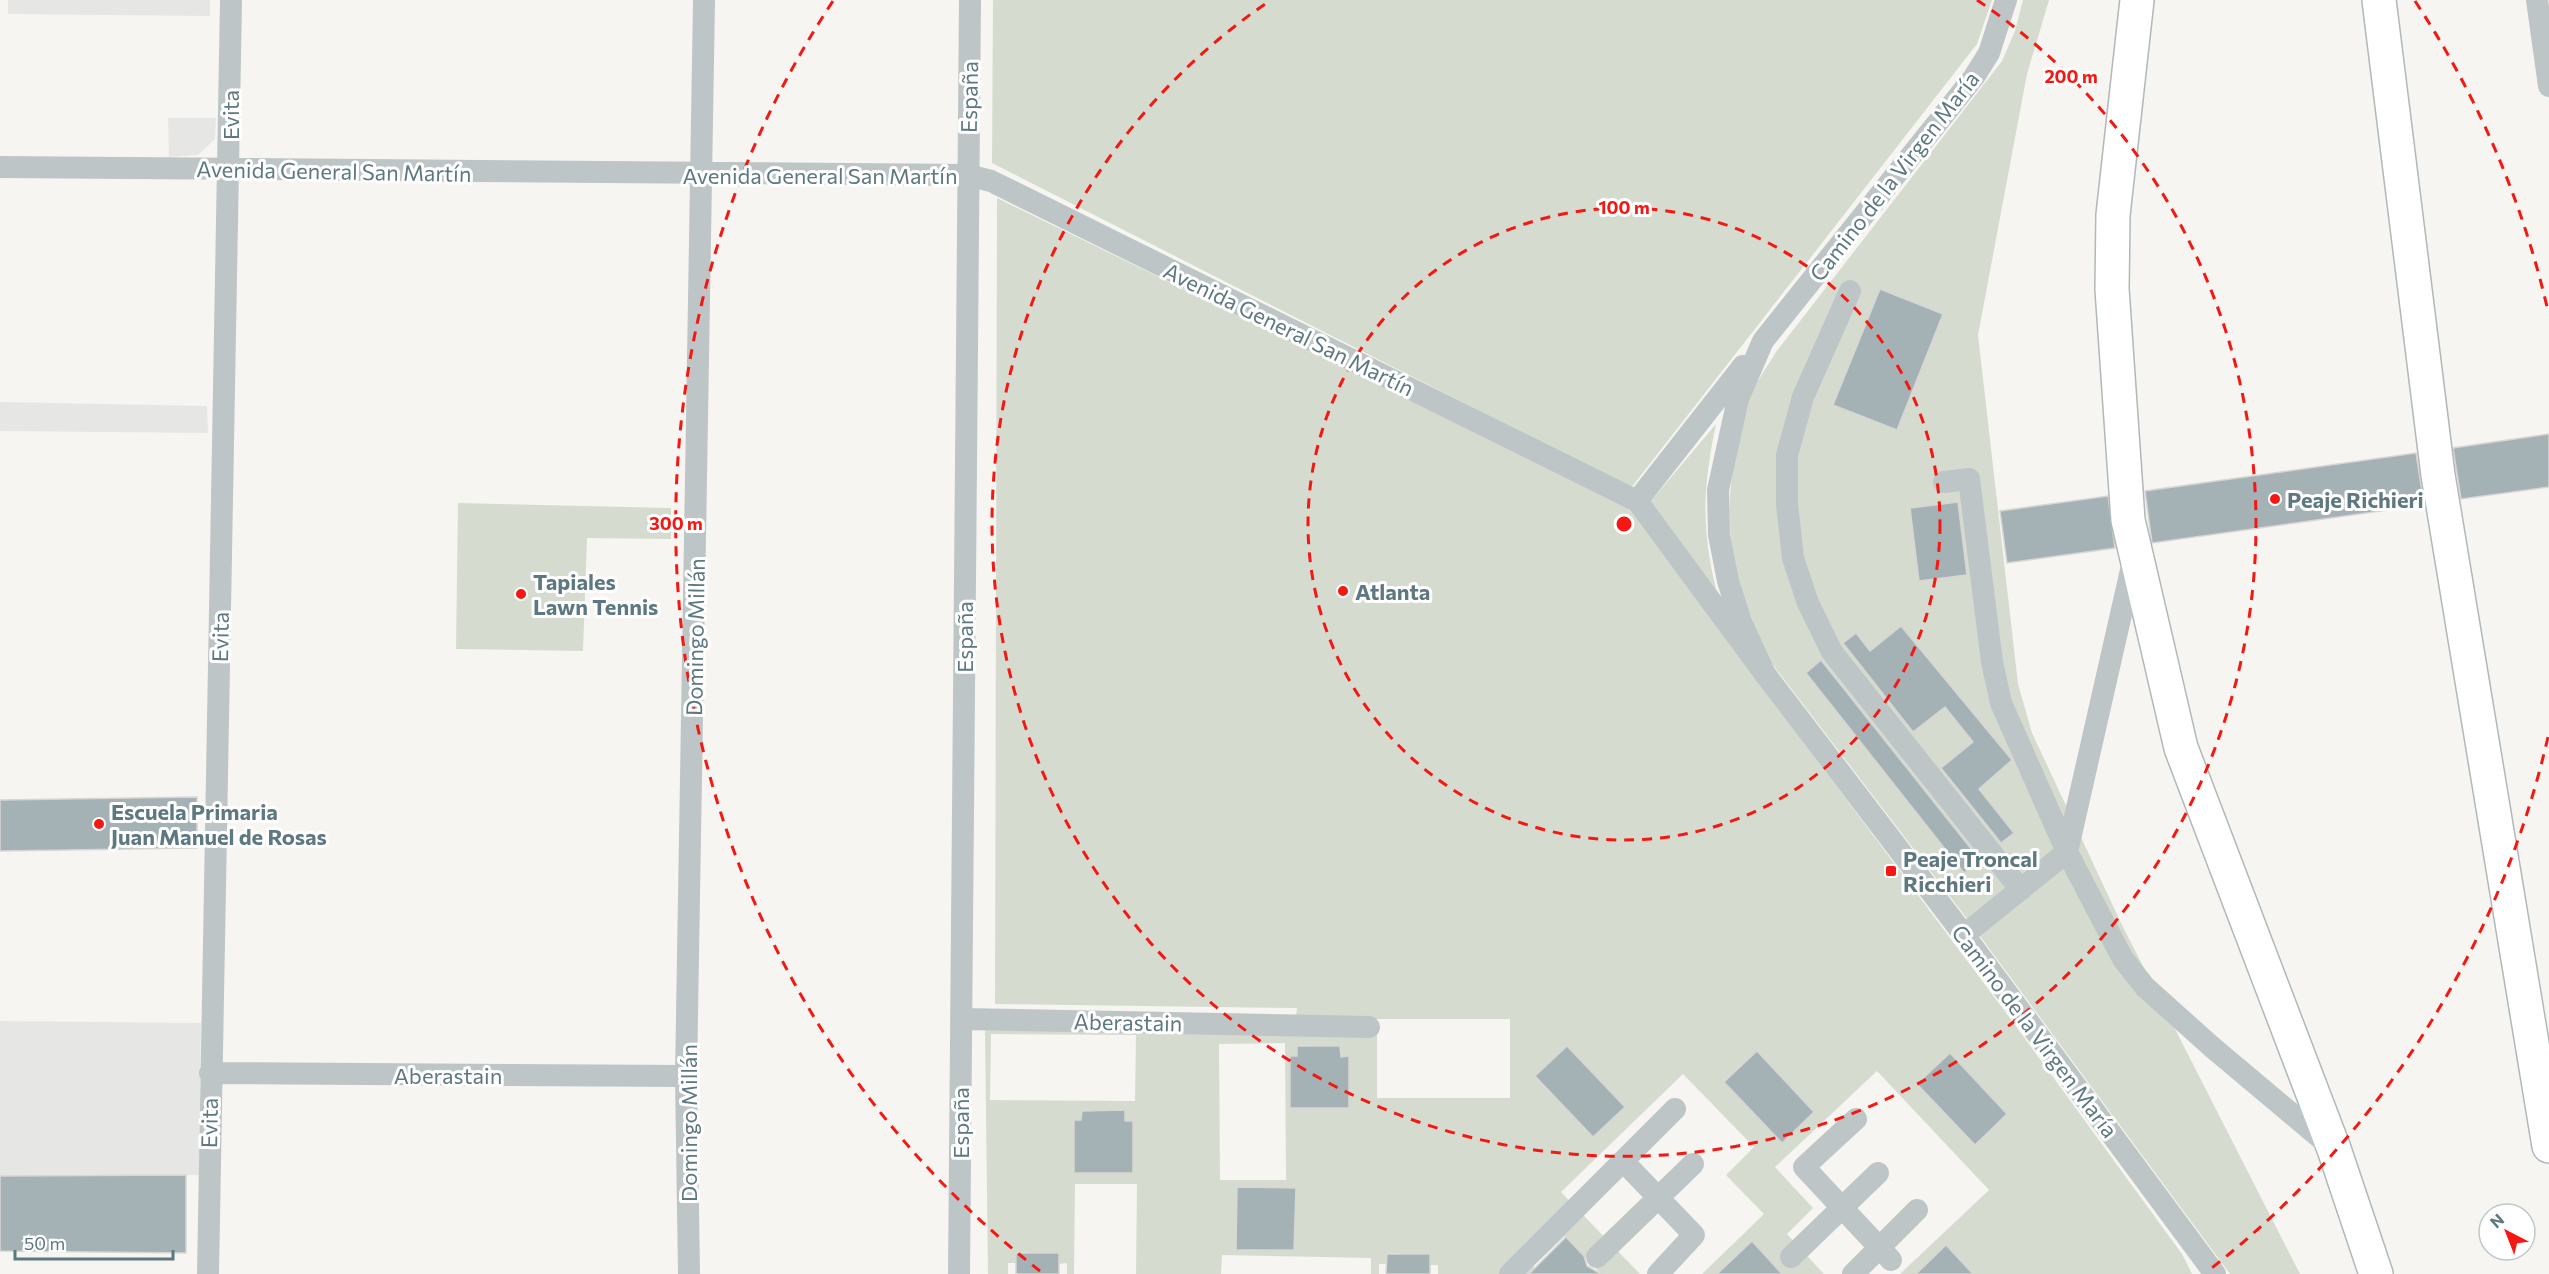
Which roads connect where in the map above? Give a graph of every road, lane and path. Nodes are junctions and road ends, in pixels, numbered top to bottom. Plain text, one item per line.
1 (231, 0) edge
2 (704, 0) edge
3 (970, 0) edge
4 (2006, 0) edge
5 (2138, 0) edge
6 (2379, 0) edge
7 (2536, 0) edge
8 (2549, 86) edge
9 (0, 167) edge
10 (230, 170) junction
11 (702, 174) junction
12 (968, 175) junction
13 (1850, 291) dead end
14 (1763, 341) junction
15 (1944, 482) dead end
16 (1637, 501) junction
17 (2134, 555) junction
18 (1765, 674) junction
19 (2067, 852) junction
20 (2021, 890) junction
21 (1964, 935) junction
22 (961, 1018) junction
23 (1370, 1027) dead end
24 (210, 1073) junction
25 (686, 1076) junction
26 (1675, 1109) dead end
27 (1856, 1119) dead end
28 (2549, 1146) edge
29 (2334, 1149) junction
30 (1623, 1161) junction
31 (1693, 1164) dead end
32 (1878, 1173) dead end
33 (1657, 1197) junction
34 (1842, 1208) junction
35 (1917, 1210) dead end
36 (1885, 1254) junction
37 (1597, 1257) dead end
38 (1791, 1257) dead end
39 (2375, 1271) edge
40 (208, 1274) edge
41 (689, 1274) edge
42 (959, 1274) edge
43 (1510, 1274) edge
44 (1659, 1274) edge
45 (1853, 1274) edge
46 (2215, 1274) edge

1 - 10 street, Evita
2 - 11 street, Domingo Millán
3 - 12 street, España
4 - 14 street, Camino de la Virgen María
5 - 17 highway
6 - 28 highway
7 - 8 street
9 - 10 street, Avenida General San Martín
10 - 11 street, Avenida General San Martín
10 - 24 street, Evita
11 - 12 street, Avenida General San Martín
11 - 25 street, Domingo Millán
12 - 16 street, Avenida General San Martín
12 - 22 street, España
13 - 20 street
14 - 16 street, Camino de la Virgen María
14 - 18 street, Camino de la Virgen María
15 - 19 street
16 - 18 street, Camino de la Virgen María
17 - 19 street
17 - 29 highway
18 - 21 street, Camino de la Virgen María
19 - 20 street
19 - 29 street
20 - 21 street
21 - 46 street, Camino de la Virgen María
22 - 23 street, Aberastain
22 - 42 street, España
24 - 25 street, Aberastain
24 - 40 street, Evita
25 - 41 street, Domingo Millán
26 - 30 street
27 - 34 street
29 - 39 highway
30 - 33 street
30 - 43 street
31 - 33 street
32 - 34 street
33 - 37 street
33 - 44 street
34 - 36 street
34 - 38 street
35 - 36 street
36 - 45 street

